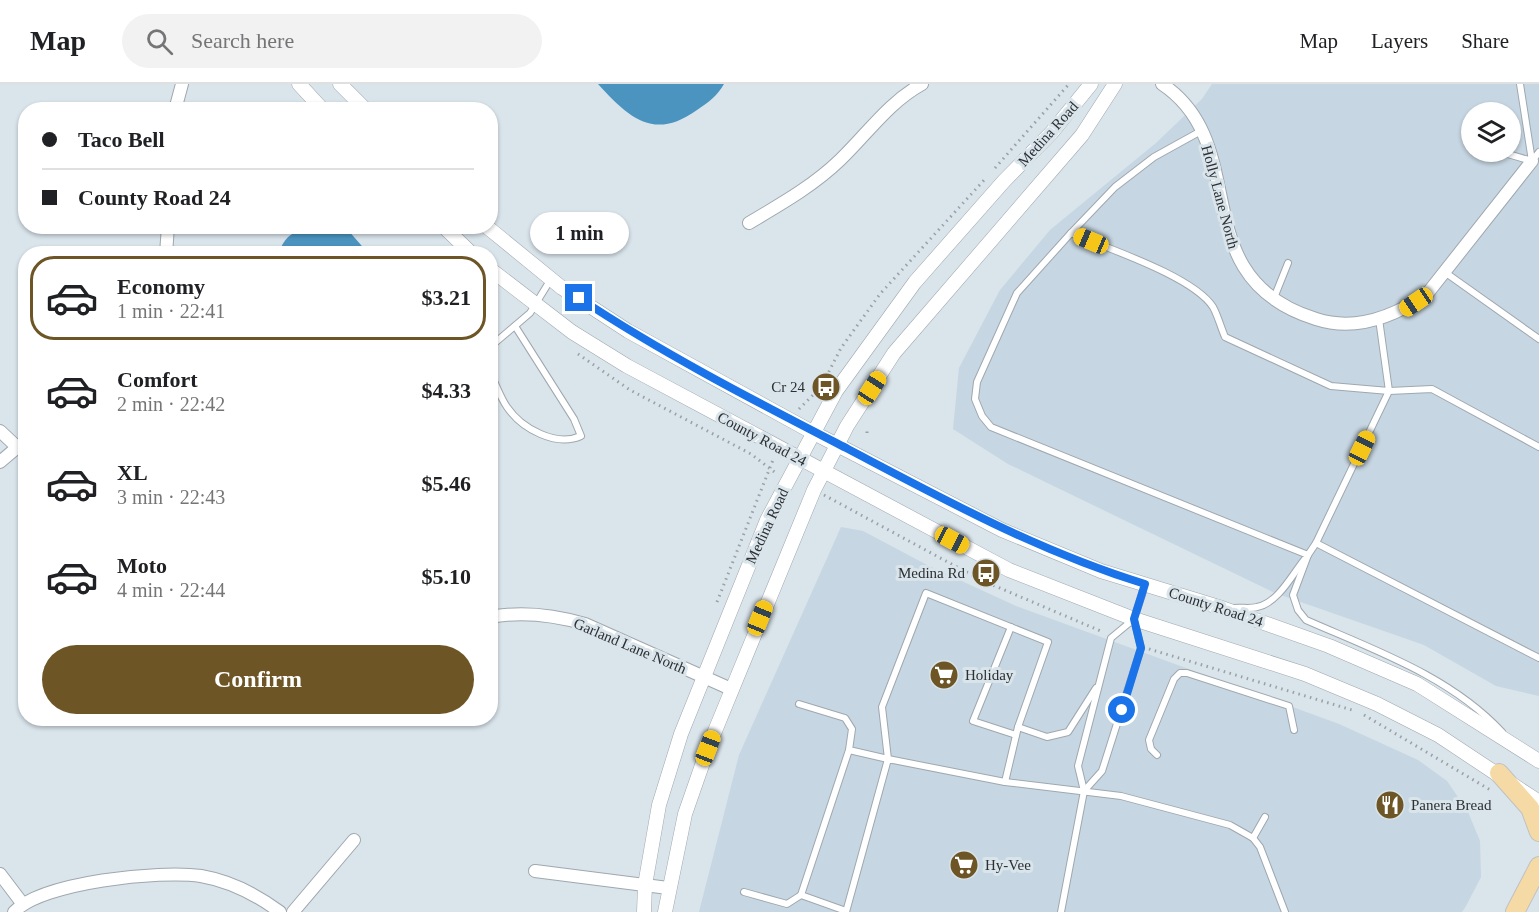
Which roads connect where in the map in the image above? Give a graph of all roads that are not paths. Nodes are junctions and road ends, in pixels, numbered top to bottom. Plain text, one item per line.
1 (182, 84) edge
2 (299, 84) edge
3 (340, 84) edge
4 (922, 84) edge
5 (1091, 84) edge
6 (1115, 84) edge
7 (1162, 84) edge
8 (1520, 84) edge
9 (177, 102) edge
10 (316, 102) edge
11 (358, 102) edge
12 (1201, 131) junction
13 (1521, 155) edge
14 (1537, 157) edge
15 (749, 224) dead end
16 (1071, 233) junction
17 (451, 234) edge
18 (496, 234) edge
19 (463, 246) edge
20 (1288, 263) dead end
21 (1446, 273) junction
22 (498, 276) edge
23 (551, 279) junction
24 (1274, 300) junction
25 (535, 306) junction
26 (1379, 320) junction
27 (515, 327) junction
28 (1539, 339) edge
29 (498, 341) edge
30 (498, 389) edge
31 (1389, 391) junction
32 (0, 430) edge
33 (814, 433) junction
34 (18, 441) edge
35 (838, 444) junction
36 (18, 446) edge
37 (1539, 447) edge
38 (800, 459) junction
39 (0, 462) edge
40 (825, 472) junction
41 (1316, 543) junction
42 (1308, 555) junction
43 (1145, 584) junction
44 (1222, 608) junction
45 (498, 616) edge
46 (1134, 619) junction
47 (1011, 627) junction
48 (1539, 658) edge
49 (702, 677) junction
50 (1100, 682) junction
51 (731, 689) junction
52 (799, 704) dead end
53 (1018, 727) junction
54 (1294, 730) dead end
55 (1016, 735) junction
56 (1515, 745) junction
57 (849, 750) junction
58 (1157, 755) dead end
59 (888, 759) junction
60 (1539, 761) edge
61 (1499, 773) junction
62 (1005, 782) junction
63 (1084, 790) junction
64 (1539, 802) edge
65 (1265, 817) dead end
66 (1539, 832) edge
67 (1253, 838) junction
68 (354, 840) dead end
69 (1539, 866) edge
70 (535, 872) dead end
71 (0, 874) edge
72 (645, 885) junction
73 (668, 888) junction
74 (744, 892) dead end
75 (801, 895) junction
76 (18, 908) edge
77 (846, 911) edge
78 (280, 912) edge
79 (292, 912) edge
80 (644, 912) edge
81 (665, 912) edge
82 (1061, 912) edge
83 (1284, 912) edge
84 (1515, 912) edge

1 - 9 street
2 - 10 street
3 - 11 street
4 - 15 street
5 - 33 street, Medina Road
6 - 35 street, Medina Road
7 - 12 street, Holly Lane North
8 - 14 lane
12 - 16 lane
12 - 24 street, Holly Lane North
13 - 14 lane
14 - 21 street, Holly Lane North
16 - 31 lane
16 - 42 lane
17 - 19 street
18 - 23 street, County Road 24
20 - 24 lane
21 - 26 street, Holly Lane North
21 - 28 lane
22 - 25 street, County Road 24
23 - 25 lane
23 - 33 street, County Road 24
24 - 26 street, Holly Lane North
25 - 27 lane
25 - 38 street, County Road 24
26 - 31 lane
27 - 29 lane
27 - 30 lane
31 - 37 lane
31 - 41 lane
32 - 34 street
33 - 35 street, County Road 24
33 - 38 street, Medina Road
35 - 40 street, Medina Road
35 - 43 street, County Road 24
36 - 39 street
38 - 40 street, County Road 24
38 - 49 street, Medina Road
40 - 46 street, County Road 24
40 - 51 street, Medina Road
41 - 42 lane
41 - 48 lane
42 - 44 lane
42 - 56 lane
43 - 44 street, County Road 24
43 - 46 lane
44 - 56 street, County Road 24
45 - 49 street, Garland Lane North
46 - 50 lane
46 - 61 street, County Road 24
46 - 63 lane
47 - 53 lane
47 - 55 lane
47 - 59 lane
49 - 51 street, Garland Lane North
49 - 72 street, Medina Road
50 - 53 lane
50 - 63 lane
51 - 73 street, Medina Road
52 - 57 lane
53 - 55 lane
54 - 58 lane
55 - 62 lane
56 - 60 street, County Road 24
57 - 59 lane
57 - 75 lane
59 - 62 lane
59 - 77 lane
61 - 64 street, County Road 24
61 - 66 main road
62 - 63 lane
63 - 67 lane
63 - 82 lane
65 - 67 lane
67 - 83 lane
68 - 79 street
69 - 84 main road
70 - 72 street
71 - 76 street
72 - 73 street
72 - 80 street, Medina Road
73 - 81 street, Medina Road
74 - 75 lane
75 - 77 lane
76 - 78 street

